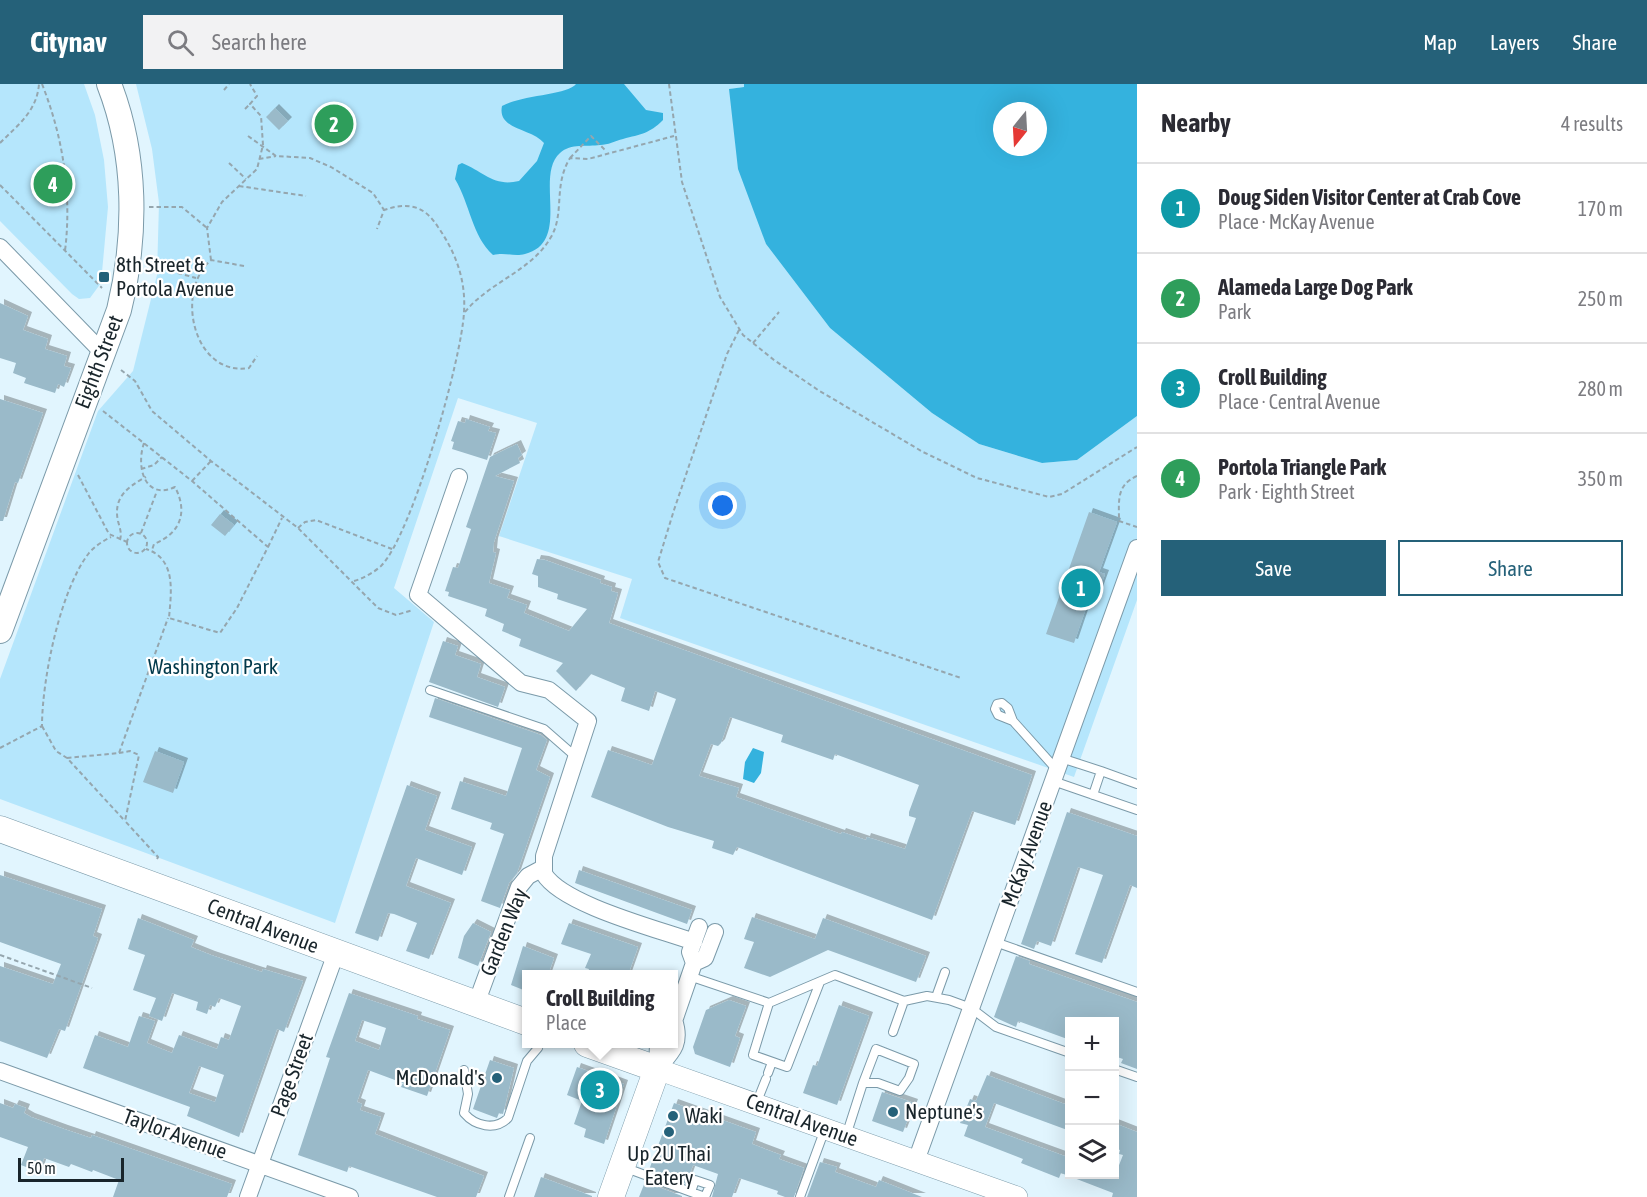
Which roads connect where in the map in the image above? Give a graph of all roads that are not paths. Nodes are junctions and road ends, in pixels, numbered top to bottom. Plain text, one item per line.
1 (109, 84) edge
2 (0, 247) edge
3 (103, 353) junction
4 (459, 477) dead end
5 (1137, 548) edge
6 (0, 631) edge
7 (430, 690) dead end
8 (1013, 721) dead end
9 (576, 757) junction
10 (1057, 769) junction
11 (1101, 771) junction
12 (1137, 784) edge
13 (1093, 795) junction
14 (1137, 810) edge
15 (0, 829) edge
16 (543, 868) junction
17 (703, 934) junction
18 (995, 942) junction
19 (336, 954) junction
20 (692, 970) junction
21 (945, 972) dead end
22 (820, 982) junction
23 (1137, 992) edge
24 (936, 997) junction
25 (904, 1001) junction
26 (769, 1003) junction
27 (476, 1004) junction
28 (971, 1008) junction
29 (678, 1009) edge
30 (522, 1021) edge
31 (892, 1032) dead end
32 (538, 1048) dead end
33 (597, 1048) edge
34 (658, 1048) edge
35 (674, 1048) edge
36 (1065, 1051) edge
37 (772, 1062) junction
38 (657, 1069) junction
39 (464, 1070) dead end
40 (0, 1071) edge
41 (1119, 1071) edge
42 (1137, 1077) edge
43 (863, 1083) junction
44 (756, 1104) junction
45 (825, 1128) junction
46 (846, 1136) junction
47 (530, 1138) dead end
48 (916, 1161) junction
49 (260, 1165) junction
50 (622, 1167) junction
51 (691, 1192) dead end
52 (248, 1197) edge
53 (350, 1197) edge
54 (509, 1197) edge
55 (611, 1197) edge
56 (800, 1197) edge
57 (1017, 1197) edge

1 - 3 main road, Eighth Street
2 - 3 street
3 - 6 main road, Eighth Street
4 - 9 street
5 - 10 street, McKay Avenue
7 - 9 lane
8 - 10 lane
9 - 16 street
10 - 11 lane
10 - 13 lane
10 - 18 street, McKay Avenue
11 - 12 lane
11 - 13 lane
13 - 14 lane
15 - 19 main road, Central Avenue
16 - 17 street
16 - 27 street, Garden Way
17 - 20 street
17 - 20 street
18 - 23 lane
18 - 28 street, McKay Avenue
19 - 27 main road, Central Avenue
19 - 49 street, Page Street
20 - 26 lane
20 - 29 street
21 - 24 lane
22 - 25 lane
22 - 26 lane
22 - 37 lane
24 - 25 lane
24 - 28 lane
25 - 31 lane
26 - 37 lane
27 - 30 main road, Central Avenue
28 - 36 lane
28 - 48 street, McKay Avenue
32 - 39 lane
33 - 38 main road, Central Avenue
34 - 38 street
35 - 38 street
37 - 44 lane
38 - 44 street, Central Avenue
38 - 50 main road
40 - 49 street, Taylor Avenue
41 - 42 lane
43 - 43 lane
43 - 46 lane
44 - 45 street, Central Avenue
45 - 46 street, Central Avenue
45 - 56 lane
46 - 48 street, Central Avenue
47 - 54 lane
48 - 57 street, Central Avenue
49 - 52 street, Page Street
49 - 53 street, Taylor Avenue
50 - 51 lane
50 - 55 main road

